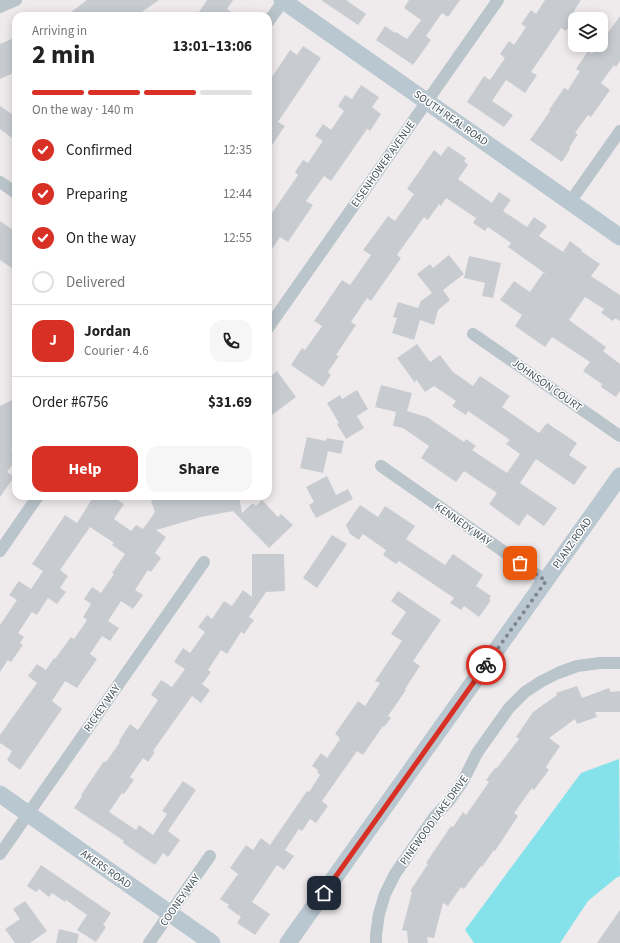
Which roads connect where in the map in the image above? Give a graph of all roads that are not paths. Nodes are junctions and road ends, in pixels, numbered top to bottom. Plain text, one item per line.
1 (16, 0) edge
2 (283, 0) edge
3 (498, 0) edge
4 (0, 7) edge
5 (272, 16) edge
6 (427, 101) junction
7 (620, 131) edge
8 (0, 182) edge
9 (12, 190) edge
10 (570, 202) junction
11 (620, 237) edge
12 (272, 322) edge
13 (473, 334) dead end
14 (620, 436) edge
15 (381, 466) dead end
16 (620, 476) edge
17 (35, 500) edge
18 (0, 551) edge
19 (204, 562) dead end
20 (546, 581) junction
21 (620, 663) edge
22 (0, 794) edge
23 (28, 814) junction
24 (0, 854) edge
25 (210, 856) dead end
26 (170, 913) junction
27 (149, 943) edge
28 (212, 943) edge
29 (288, 943) edge
30 (376, 943) edge

1 - 4 street
2 - 5 street
2 - 6 street, SOUTH REAL ROAD
3 - 6 street, EISENHOWER AVENUE
6 - 10 street, SOUTH REAL ROAD
6 - 12 street, EISENHOWER AVENUE
7 - 10 street
8 - 9 street
10 - 11 street, SOUTH REAL ROAD
13 - 14 street, JOHNSON COURT
15 - 20 street, KENNEDY WAY
16 - 20 street, PLANZ ROAD
17 - 18 street
19 - 23 street, RICKEY WAY
20 - 29 street, PLANZ ROAD
21 - 30 street, PINEWOOD LAKE DRIVE
22 - 23 street, AKERS ROAD
23 - 24 street, RICKEY WAY
23 - 26 street, AKERS ROAD
25 - 26 street, COONEY WAY
26 - 27 street, COONEY WAY
26 - 28 street, AKERS ROAD

